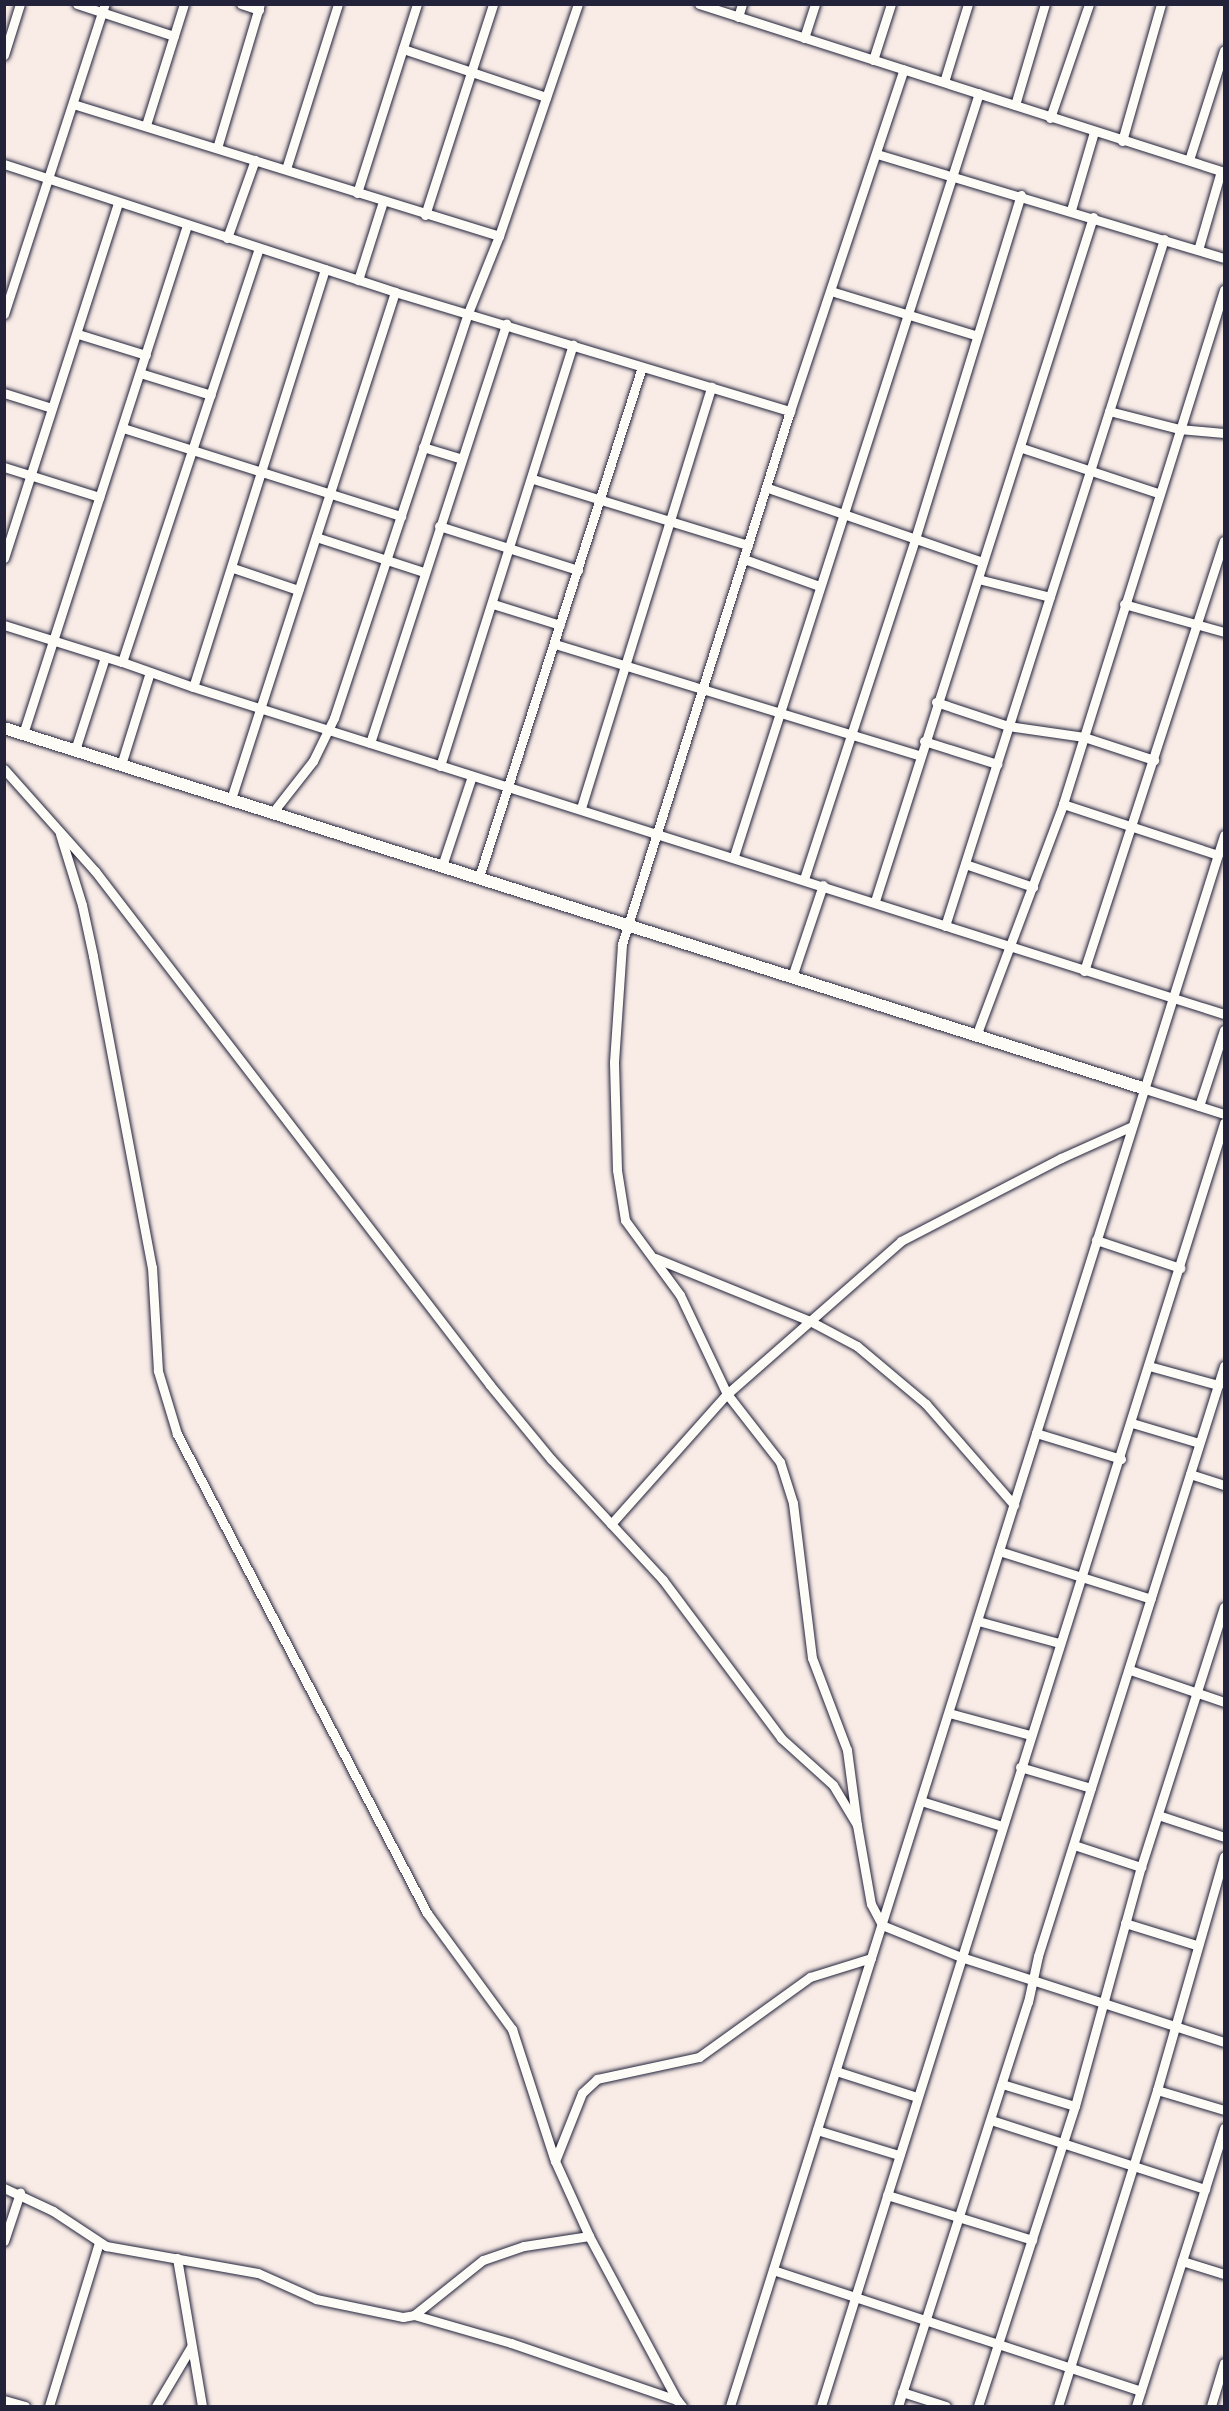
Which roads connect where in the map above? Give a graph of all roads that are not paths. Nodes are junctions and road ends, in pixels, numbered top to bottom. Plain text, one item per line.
1 (20, 4) edge
2 (76, 4) edge
3 (184, 4) edge
4 (241, 4) edge
5 (338, 4) edge
6 (417, 4) edge
7 (493, 4) edge
8 (578, 4) edge
9 (699, 4) edge
10 (742, 4) edge
11 (815, 4) edge
12 (891, 4) edge
13 (968, 4) edge
14 (1045, 4) edge
15 (1089, 4) edge
16 (1161, 4) edge
17 (259, 7) edge
18 (104, 9) edge
19 (738, 17) junction
20 (174, 36) junction
21 (804, 38) junction
22 (403, 49) junction
23 (1224, 50) edge
24 (4, 55) edge
25 (873, 60) junction
26 (904, 69) junction
27 (471, 73) junction
28 (944, 82) junction
29 (979, 93) junction
30 (546, 97) junction
31 (74, 104) junction
32 (1015, 105) junction
33 (1050, 118) junction
34 (146, 125) junction
35 (1094, 132) junction
36 (1122, 141) junction
37 (217, 148) junction
38 (877, 154) junction
39 (255, 160) junction
40 (1189, 160) junction
41 (4, 164) edge
42 (286, 169) junction
43 (1223, 171) edge
44 (953, 176) junction
45 (50, 180) junction
46 (357, 193) junction
47 (1021, 195) junction
48 (383, 201) junction
49 (118, 203) junction
50 (1071, 210) junction
51 (425, 215) junction
52 (1094, 217) junction
53 (187, 225) junction
54 (499, 236) junction
55 (227, 238) junction
56 (1164, 239) junction
57 (258, 248) junction
58 (1198, 250) junction
59 (1224, 258) edge
60 (326, 269) junction
61 (358, 280) junction
62 (1224, 290) edge
63 (831, 291) junction
64 (395, 292) junction
65 (468, 313) junction
66 (5, 314) edge
67 (909, 316) junction
68 (506, 324) junction
69 (78, 334) junction
70 (975, 335) junction
71 (573, 345) junction
72 (146, 355) junction
73 (642, 367) junction
74 (140, 373) junction
75 (711, 387) junction
76 (4, 393) edge
77 (211, 395) junction
78 (52, 408) junction
79 (790, 411) junction
80 (1109, 411) junction
81 (123, 428) junction
82 (1179, 429) junction
83 (1224, 433) edge
84 (423, 447) junction
85 (1022, 448) junction
86 (193, 451) junction
87 (460, 458) junction
88 (4, 466) edge
89 (1090, 471) junction
90 (262, 472) junction
91 (30, 474) junction
92 (533, 479) junction
93 (768, 488) junction
94 (329, 493) junction
95 (1158, 493) junction
96 (99, 497) junction
97 (600, 500) junction
98 (843, 514) junction
99 (401, 516) junction
100 (670, 522) junction
101 (439, 526) junction
102 (316, 537) junction
103 (915, 539) junction
104 (1224, 542) edge
105 (748, 545) junction
106 (511, 550) junction
107 (4, 558) edge
108 (744, 559) junction
109 (387, 560) junction
110 (983, 562) junction
111 (233, 568) junction
112 (578, 570) junction
113 (424, 572) junction
114 (978, 579) junction
115 (819, 586) junction
116 (298, 590) junction
117 (1050, 597) junction
118 (493, 604) junction
119 (1124, 604) junction
120 (4, 625) edge
121 (560, 625) junction
122 (1198, 626) junction
123 (1224, 632) edge
124 (54, 640) junction
125 (555, 644) junction
126 (105, 657) junction
127 (122, 662) junction
128 (625, 668) junction
129 (150, 672) junction
130 (194, 687) junction
131 (702, 691) junction
132 (936, 702) junction
133 (260, 708) junction
134 (779, 714) junction
135 (1008, 726) junction
136 (4, 728) edge
137 (329, 730) junction
138 (23, 734) junction
139 (852, 736) junction
140 (1084, 737) junction
141 (924, 741) junction
142 (370, 743) junction
143 (75, 750) junction
144 (920, 756) junction
145 (1154, 760) junction
146 (997, 764) junction
147 (121, 765) junction
148 (441, 766) junction
149 (4, 769) edge
150 (472, 776) junction
151 (510, 788) junction
152 (231, 799) junction
153 (1063, 804) junction
154 (581, 808) junction
155 (273, 812) junction
156 (1132, 827) junction
157 (59, 832) junction
158 (660, 832) junction
159 (1224, 835) edge
160 (1218, 855) junction
161 (734, 856) junction
162 (965, 864) junction
163 (442, 866) junction
164 (479, 878) junction
165 (804, 879) junction
166 (823, 885) junction
167 (1033, 887) junction
168 (875, 901) junction
169 (628, 924) junction
170 (945, 926) junction
171 (1011, 948) junction
172 (1084, 971) junction
173 (792, 977) junction
174 (1172, 998) junction
175 (1224, 1014) edge
176 (1224, 1030) edge
177 (976, 1036) junction
178 (1142, 1089) junction
179 (1199, 1106) junction
180 (1224, 1114) edge
181 (1224, 1123) edge
182 (1130, 1127) junction
183 (1096, 1240) junction
184 (655, 1258) junction
185 (1180, 1268) junction
186 (808, 1320) junction
187 (1149, 1366) junction
188 (1224, 1366) edge
189 (1218, 1385) junction
190 (727, 1394) junction
191 (1132, 1423) junction
192 (1036, 1433) junction
193 (1199, 1443) junction
194 (1121, 1459) junction
195 (1190, 1474) junction
196 (1224, 1485) edge
197 (1014, 1506) junction
198 (611, 1524) junction
199 (999, 1551) junction
200 (1082, 1577) junction
201 (1151, 1599) junction
202 (1224, 1607) edge
203 (978, 1621) junction
204 (1059, 1643) junction
205 (1130, 1670) junction
206 (1197, 1693) junction
207 (1224, 1702) edge
208 (949, 1713) junction
209 (1030, 1735) junction
210 (1020, 1767) junction
211 (1091, 1788) junction
212 (921, 1801) junction
213 (1158, 1815) junction
214 (857, 1825) junction
215 (1002, 1826) junction
216 (1224, 1838) edge
217 (1074, 1845) junction
218 (1224, 1856) edge
219 (1141, 1867) junction
220 (1214, 1892) junction
221 (1224, 1895) edge
222 (1125, 1923) junction
223 (882, 1925) junction
224 (1196, 1945) junction
225 (962, 1957) junction
226 (872, 1958) junction
227 (1033, 1980) junction
228 (1103, 2002) junction
229 (1176, 2026) junction
230 (1224, 2042) edge
231 (836, 2071) junction
232 (1002, 2084) junction
233 (1157, 2091) junction
234 (917, 2097) junction
235 (1075, 2106) junction
236 (1224, 2110) edge
237 (991, 2120) junction
238 (1224, 2128) edge
239 (817, 2130) junction
240 (1063, 2143) junction
241 (899, 2155) junction
242 (555, 2161) junction
243 (1134, 2166) junction
244 (4, 2188) edge
245 (1205, 2189) junction
246 (20, 2193) junction
247 (887, 2195) junction
248 (959, 2217) junction
249 (589, 2236) junction
250 (1032, 2240) junction
251 (4, 2241) edge
252 (99, 2242) junction
253 (177, 2258) junction
254 (1182, 2261) junction
255 (773, 2270) junction
256 (1224, 2274) edge
257 (855, 2296) junction
258 (414, 2315) junction
259 (926, 2319) junction
260 (999, 2344) junction
261 (191, 2347) junction
262 (1224, 2363) edge
263 (1071, 2368) junction
264 (1141, 2391) junction
265 (902, 2392) junction
266 (4, 2400) edge
267 (679, 2403) edge
268 (25, 2406) edge
269 (49, 2406) edge
270 (156, 2406) edge
271 (201, 2406) edge
272 (730, 2406) edge
273 (821, 2406) edge
274 (898, 2406) edge
275 (946, 2406) edge
276 (978, 2406) edge
277 (1059, 2406) edge
278 (1136, 2406) edge
279 (1211, 2406) edge

1 - 24 street
2 - 18 street
3 - 20 street
4 - 17 street
5 - 42 street
6 - 22 street
7 - 27 street
8 - 30 street
9 - 19 street
10 - 19 street
11 - 21 street
12 - 25 street
13 - 28 street
14 - 32 street
15 - 33 street
16 - 36 street
17 - 37 street
18 - 20 street
18 - 31 street
19 - 21 street
20 - 34 street
21 - 25 street
22 - 27 street
22 - 46 street
23 - 40 street
25 - 26 street
26 - 28 street
26 - 38 street
27 - 30 street
27 - 51 street
28 - 29 street
29 - 32 street
29 - 44 street
30 - 54 street
31 - 34 street
31 - 45 street
32 - 33 street
33 - 35 street
34 - 37 street
35 - 36 street
35 - 50 street
36 - 40 street
37 - 39 street
38 - 44 street
38 - 63 street
39 - 42 street
39 - 55 street
40 - 43 street
41 - 45 street
42 - 46 street
43 - 58 street
44 - 47 street
44 - 67 street
45 - 49 street
45 - 66 street
46 - 48 street
47 - 50 street
47 - 70 street
48 - 51 street
48 - 61 street
49 - 53 street
49 - 69 street
50 - 52 street
51 - 54 street
52 - 56 street
52 - 85 street
53 - 55 street
53 - 72 street
54 - 65 street
55 - 57 street
56 - 58 street
56 - 80 street
57 - 60 street
57 - 77 street
58 - 59 street
60 - 61 street
60 - 90 street
61 - 64 street
62 - 82 street
63 - 67 street
63 - 79 street
64 - 65 street
64 - 94 street
65 - 68 street
65 - 84 street
67 - 70 street
67 - 98 street
68 - 71 street
68 - 87 street
69 - 72 street
69 - 78 street
70 - 103 street
71 - 73 street
71 - 92 street
72 - 74 street
73 - 75 street
73 - 97 street
74 - 77 street
74 - 81 street
75 - 79 street
75 - 100 street
76 - 78 street
77 - 86 street
78 - 91 street
79 - 93 street
80 - 82 street
80 - 89 street
81 - 86 street
81 - 96 street
82 - 83 street
82 - 95 street
84 - 87 street
84 - 99 street
85 - 89 street
85 - 110 street
86 - 90 street
86 - 127 street
87 - 101 street
88 - 91 street
89 - 95 street
89 - 117 street
90 - 94 street
90 - 111 street
91 - 96 street
91 - 107 street
92 - 97 street
92 - 106 street
93 - 98 street
93 - 105 street
94 - 99 street
94 - 102 street
95 - 119 street
96 - 124 street
97 - 100 street
97 - 112 street
98 - 103 street
98 - 115 street
99 - 109 street
100 - 105 street
100 - 128 street
101 - 106 street
101 - 113 street
102 - 109 street
102 - 116 street
103 - 110 street
103 - 139 street
104 - 122 street
105 - 108 street
106 - 112 street
106 - 118 street
108 - 115 street
108 - 131 street
109 - 113 street
109 - 137 street
110 - 114 street
111 - 116 street
111 - 130 street
112 - 121 street
113 - 142 street
114 - 117 street
114 - 132 street
115 - 134 street
116 - 133 street
117 - 135 street
118 - 121 street
118 - 148 street
119 - 122 street
119 - 140 street
120 - 124 street
121 - 125 street
122 - 123 street
122 - 145 street
124 - 126 street
124 - 138 street
125 - 128 street
125 - 151 street
126 - 127 street
126 - 143 street
127 - 129 street
128 - 131 street
128 - 154 street
129 - 130 street
129 - 147 street
130 - 133 street
131 - 134 street
131 - 158 street
132 - 135 street
132 - 141 street
133 - 137 street
133 - 152 street
134 - 139 street
134 - 161 street
135 - 140 street
135 - 146 street
136 - 138 street
137 - 142 street
137 - 155 street
138 - 143 street
139 - 144 street
139 - 165 street
140 - 145 street
140 - 153 street
141 - 144 street
141 - 146 street
142 - 148 street
143 - 147 street
144 - 168 street
145 - 156 street
146 - 162 street
147 - 152 street
148 - 150 street
149 - 157 street
150 - 151 street
150 - 163 street
151 - 154 street
151 - 164 street
152 - 155 street
153 - 156 street
153 - 167 street
154 - 158 street
155 - 163 street
156 - 160 street
156 - 172 street
157 - 198 street
157 - 242 street
158 - 161 street
158 - 169 street
159 - 160 street
160 - 174 street
161 - 165 street
162 - 167 street
162 - 170 street
163 - 164 street
164 - 169 street
165 - 166 street
166 - 168 street
166 - 173 street
167 - 171 street
168 - 170 street
169 - 173 street
169 - 184 street
170 - 171 street
171 - 172 street
171 - 177 street
172 - 174 street
173 - 177 street
174 - 175 street
174 - 178 street
176 - 179 street
177 - 178 street
178 - 179 street
178 - 182 street
179 - 180 street
181 - 185 street
182 - 183 street
182 - 186 street
183 - 185 street
183 - 192 street
184 - 186 street
184 - 190 street
185 - 187 street
186 - 190 street
186 - 197 street
187 - 189 street
187 - 191 street
188 - 189 street
189 - 193 street
190 - 198 street
190 - 214 street
191 - 193 street
191 - 194 street
192 - 194 street
192 - 197 street
193 - 195 street
194 - 200 street
195 - 196 street
195 - 201 street
197 - 199 street
198 - 214 street
199 - 200 street
199 - 203 street
200 - 201 street
200 - 204 street
201 - 205 street
202 - 206 street
203 - 204 street
203 - 208 street
204 - 209 street
205 - 206 street
205 - 211 street
206 - 207 street
206 - 213 street
208 - 209 street
208 - 212 street
209 - 210 street
210 - 211 street
210 - 215 street
211 - 217 street
212 - 215 street
212 - 223 street
213 - 216 street
213 - 219 street
214 - 223 street
215 - 225 street
217 - 219 street
217 - 227 street
218 - 220 street
219 - 222 street
220 - 221 street
220 - 224 street
222 - 224 street
222 - 228 street
223 - 225 street
223 - 226 street
224 - 229 street
225 - 227 street
225 - 234 street
226 - 231 street
226 - 242 street
227 - 228 street
227 - 232 street
228 - 229 street
228 - 235 street
229 - 230 street
229 - 233 street
231 - 234 street
231 - 239 street
232 - 235 street
232 - 237 street
233 - 236 street
233 - 243 street
234 - 241 street
235 - 240 street
237 - 240 street
237 - 248 street
238 - 245 street
239 - 241 street
239 - 255 street
240 - 243 street
240 - 250 street
241 - 247 street
242 - 249 street
243 - 245 street
243 - 263 street
244 - 246 street
245 - 254 street
246 - 251 street
246 - 252 street
247 - 248 street
247 - 257 street
248 - 250 street
248 - 259 street
249 - 258 street
249 - 267 street
250 - 260 street
252 - 253 street
252 - 269 street
253 - 258 street
253 - 261 street
254 - 256 street
254 - 264 street
255 - 257 street
255 - 272 street
257 - 259 street
257 - 273 street
258 - 267 street
259 - 260 street
259 - 265 street
260 - 263 street
260 - 276 street
261 - 270 street
261 - 271 street
262 - 279 street
263 - 264 street
263 - 277 street
264 - 278 street
265 - 274 street
265 - 275 street
266 - 268 street

